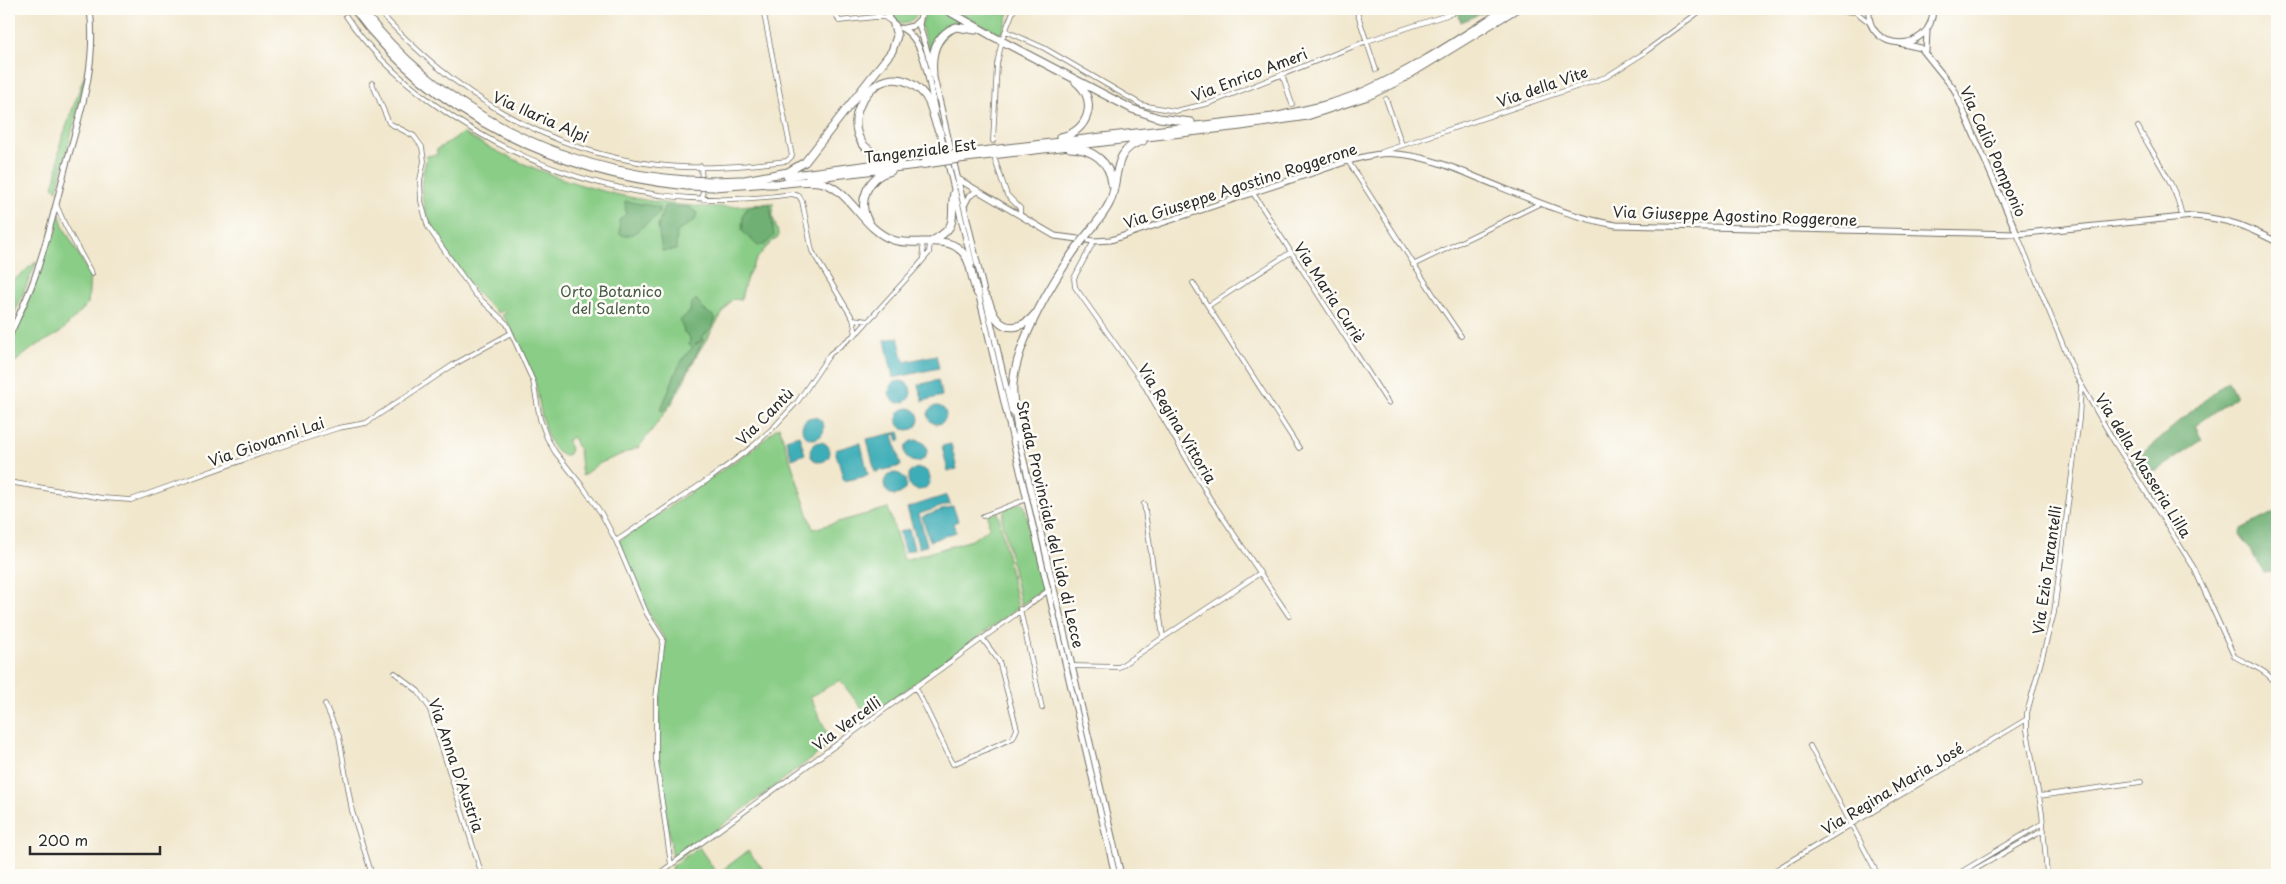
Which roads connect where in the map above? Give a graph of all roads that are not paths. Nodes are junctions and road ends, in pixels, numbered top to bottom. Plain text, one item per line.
1 (90, 9) edge
2 (354, 9) edge
3 (360, 9) edge
4 (377, 9) edge
5 (763, 9) edge
6 (834, 9) edge
7 (887, 9) edge
8 (922, 9) edge
9 (944, 9) edge
10 (1014, 9) edge
11 (1356, 9) edge
12 (1506, 9) edge
13 (1516, 9) edge
14 (1703, 9) edge
15 (1783, 9) edge
16 (1859, 9) edge
17 (1869, 9) edge
18 (1933, 9) edge
19 (1818, 10) edge
20 (1452, 11) edge
21 (1848, 12) junction
22 (346, 16) dead end
23 (875, 17) junction
24 (920, 19) junction
25 (1870, 23) junction
26 (895, 25) junction
27 (1006, 30) junction
28 (1928, 30) junction
29 (994, 38) junction
30 (1003, 38) dead end
31 (1367, 41) junction
32 (1899, 44) junction
33 (1001, 45) dead end
34 (1928, 55) junction
35 (1376, 70) dead end
36 (933, 74) junction
37 (1063, 74) junction
38 (1282, 74) junction
39 (372, 83) dead end
40 (1386, 99) dead end
41 (1292, 104) dead end
42 (1227, 122) junction
43 (2138, 127) dead end
44 (940, 133) junction
45 (1177, 133) junction
46 (992, 142) dead end
47 (1402, 145) junction
48 (1029, 147) junction
49 (1373, 155) junction
50 (956, 157) junction
51 (925, 160) junction
52 (995, 160) dead end
53 (1348, 161) junction
54 (701, 166) junction
55 (958, 179) junction
56 (951, 180) junction
57 (739, 181) junction
58 (687, 183) junction
59 (714, 184) junction
60 (766, 184) junction
61 (978, 191) junction
62 (954, 193) junction
63 (1253, 193) junction
64 (1112, 194) junction
65 (703, 199) junction
66 (56, 204) junction
67 (1542, 204) junction
68 (964, 207) junction
69 (1020, 214) junction
70 (2182, 218) junction
71 (880, 234) junction
72 (2017, 234) junction
73 (1094, 241) junction
74 (2277, 242) edge
75 (926, 243) junction
76 (1291, 252) junction
77 (924, 259) junction
78 (1413, 265) junction
79 (92, 274) dead end
80 (1193, 283) dead end
81 (982, 296) junction
82 (1041, 306) junction
83 (1208, 306) junction
84 (853, 319) junction
85 (870, 320) junction
86 (511, 333) junction
87 (856, 334) junction
88 (1461, 336) dead end
89 (9, 338) edge
90 (2081, 384) junction
91 (1388, 403) dead end
92 (1018, 438) junction
93 (1299, 448) dead end
94 (9, 482) edge
95 (1027, 499) junction
96 (1144, 504) dead end
97 (983, 516) dead end
98 (616, 541) junction
99 (1260, 573) junction
100 (1048, 590) junction
101 (1020, 609) junction
102 (1289, 616) dead end
103 (982, 638) junction
104 (1163, 638) junction
105 (1072, 666) junction
106 (395, 673) dead end
107 (915, 686) junction
108 (2277, 686) edge
109 (325, 704) dead end
110 (1042, 708) dead end
111 (2027, 719) junction
112 (1810, 746) dead end
113 (2141, 782) dead end
114 (2039, 796) junction
115 (2043, 823) junction
116 (1851, 826) junction
117 (2044, 830) junction
118 (672, 865) junction
119 (372, 875) edge
120 (482, 875) edge
121 (657, 875) edge
122 (1115, 875) edge
123 (1121, 875) edge
124 (1767, 875) edge
125 (1878, 875) edge
126 (1956, 875) edge
127 (1965, 875) edge
128 (2047, 875) edge

1 - 66 street
2 - 58 highway, Tangenziale Est
3 - 58 highway, Tangenziale Est
4 - 54 street, Via Ilaria Alpi
5 - 54 street, Via Ilaria Alpi
6 - 23 street
7 - 23 street
7 - 26 street
8 - 24 street
9 - 29 highway
10 - 27 street
11 - 31 street
12 - 42 highway, Tangenziale Est
13 - 45 highway, Tangenziale Est
14 - 47 street, Via della Vite
15 - 19 street
16 - 21 street
17 - 25 street
18 - 28 street
19 - 21 street
20 - 31 street, Via Enrico Ameri
21 - 25 street
22 - 65 street
23 - 26 street
24 - 26 street
24 - 36 street, Strada Provinciale del Lido di Lecce
25 - 32 street, Via Caliò Pomponio
26 - 44 street, Strada Provinciale del Lido di Lecce
26 - 57 highway
27 - 30 street
27 - 38 street, Via Enrico Ameri
28 - 32 street
28 - 34 street
29 - 36 highway
29 - 37 highway
31 - 35 street
31 - 38 street, Via Enrico Ameri
32 - 34 street, Via Caliò Pomponio
33 - 46 street
34 - 72 street, Via Caliò Pomponio
36 - 55 street, Strada Provinciale del Lido di Lecce
37 - 42 highway
37 - 48 highway
38 - 41 street
39 - 86 street
40 - 47 street
42 - 48 highway, Tangenziale Est
43 - 70 street
44 - 51 highway
44 - 56 street, Strada Provinciale del Lido di Lecce
45 - 48 highway, Tangenziale Est
45 - 64 highway
47 - 49 street, Via della Vite
48 - 50 highway, Tangenziale Est, bridge
48 - 64 highway
49 - 53 street, Via Giuseppe Agostino Roggerone
49 - 67 street, Via Giuseppe Agostino Roggerone
50 - 51 highway, bridge
50 - 51 highway, bridge
51 - 57 highway, Tangenziale Est
51 - 60 highway, Tangenziale Est
51 - 71 highway
52 - 69 street
53 - 63 street, Via Giuseppe Agostino Roggerone
53 - 78 street
54 - 65 street
55 - 56 street
55 - 61 street, Via Giuseppe Agostino Roggerone
55 - 68 street, Strada Provinciale del Lido di Lecce
56 - 62 street, Strada Provinciale del Lido di Lecce
57 - 59 highway, Tangenziale Est
58 - 59 highway, Tangenziale Est, bridge
59 - 60 highway, Tangenziale Est
60 - 71 highway
61 - 68 street
61 - 69 street, Via Giuseppe Agostino Roggerone
62 - 75 highway
62 - 81 street, Strada Provinciale del Lido di Lecce
63 - 73 street, Via Giuseppe Agostino Roggerone
63 - 76 street, Via Maria Curiè
64 - 82 highway
65 - 84 street
66 - 79 street
66 - 89 street
67 - 72 street, Via Giuseppe Agostino Roggerone
67 - 78 street
68 - 81 street, Strada Provinciale del Lido di Lecce
69 - 73 street, Via Giuseppe Agostino Roggerone
70 - 72 street, Via Giuseppe Agostino Roggerone
70 - 74 street, Via Giuseppe Agostino Roggerone
71 - 75 highway
72 - 90 street, Via della Masseria Lilla
73 - 99 street, Via Regina Vittoria
75 - 77 street
75 - 77 street, Via Cantù
75 - 81 highway
76 - 83 street
76 - 91 street, Via Maria Curiè
77 - 85 street, Via Cantù
78 - 88 street
80 - 83 street
81 - 82 highway
81 - 92 street, Strada Provinciale del Lido di Lecce
81 - 95 street, Strada Provinciale del Lido di Lecce
82 - 92 highway
83 - 93 street
84 - 85 street
84 - 87 street
85 - 87 street, Via Cantù
86 - 94 street, Via Giovanni Lai
86 - 98 street
87 - 98 street, Via Cantù
90 - 108 street, Via della Masseria Lilla
90 - 111 street, Via Ezio Tarantelli
92 - 105 street, Strada Provinciale del Lido di Lecce
95 - 97 street
95 - 100 street, Strada Provinciale del Lido di Lecce
96 - 104 street
98 - 118 street
99 - 102 street, Via Regina Vittoria
99 - 104 street
100 - 101 street, Via Vercelli
100 - 122 street, Strada Provinciale del Lido di Lecce
101 - 103 street, Via Vercelli
101 - 110 street
103 - 107 street, Via Vercelli
103 - 107 street
104 - 105 street
105 - 123 street, Strada Provinciale del Lido di Lecce
106 - 120 street, Via Anna D'Austria
107 - 118 street, Via Vercelli
109 - 119 street
111 - 114 street, Via Ezio Tarantelli
111 - 116 street, Via Regina Maria José
112 - 116 street
113 - 114 street
114 - 115 street, Via Ezio Tarantelli
115 - 117 street, Via Ezio Tarantelli
115 - 126 street
116 - 124 street, Via Regina Maria José
116 - 125 street
117 - 127 street
117 - 128 street, Via Ezio Tarantelli
118 - 121 street, Via Vercelli

